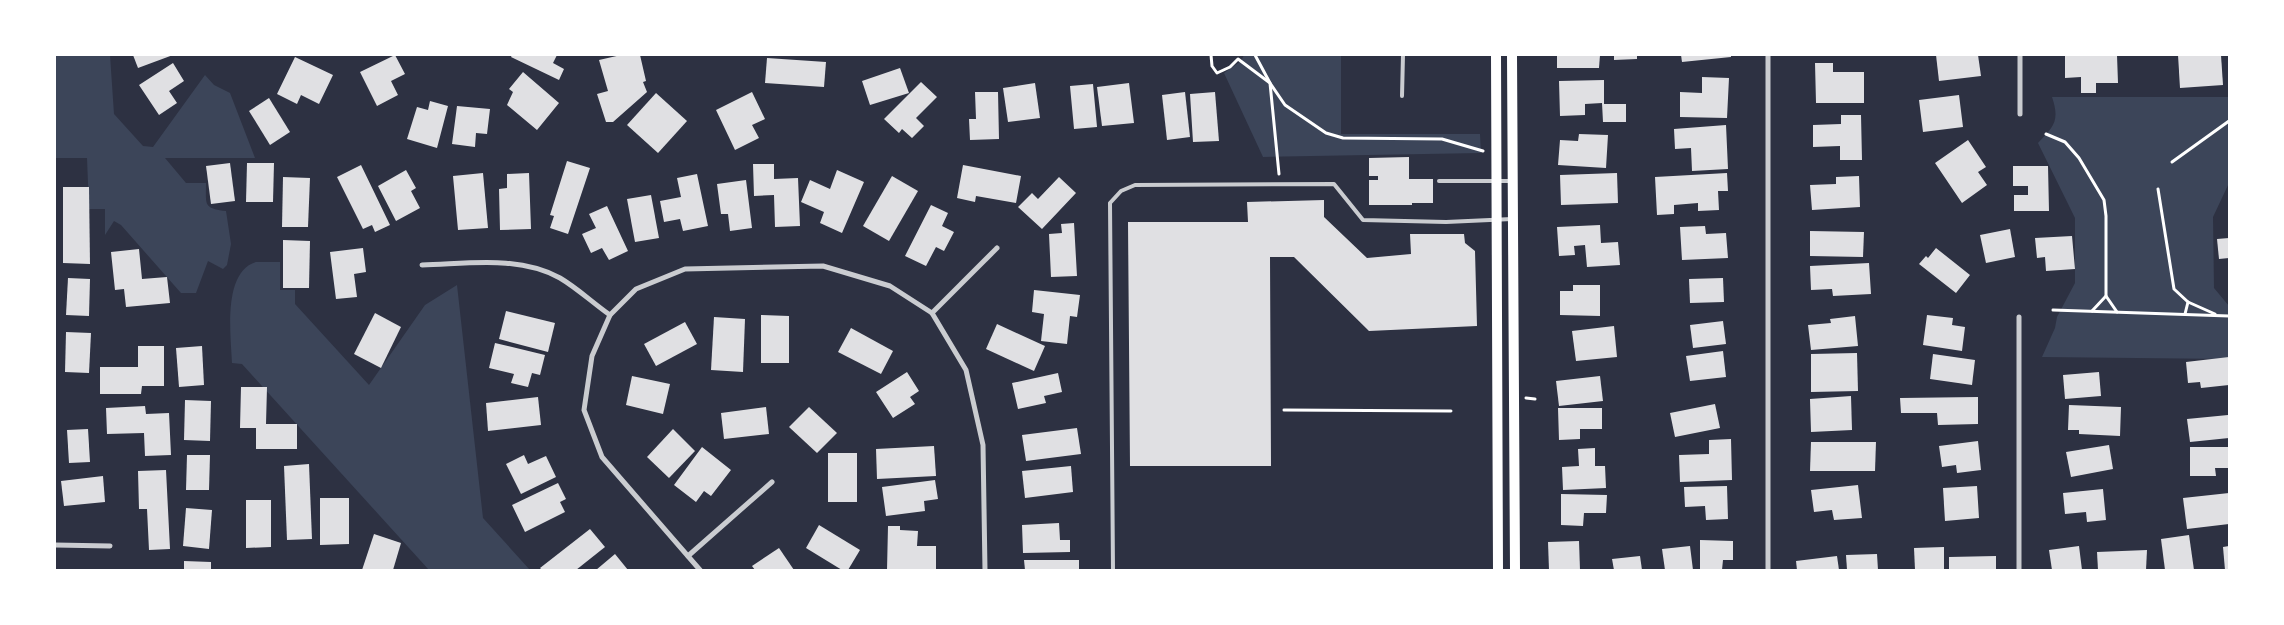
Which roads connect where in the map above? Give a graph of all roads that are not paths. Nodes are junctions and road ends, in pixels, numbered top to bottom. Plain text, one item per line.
1 (1403, 55) edge
2 (1496, 55) edge
3 (1512, 55) edge
4 (1768, 55) edge
5 (2020, 55) edge
6 (1402, 96) dead end
7 (2020, 114) dead end
8 (1439, 181) dead end
9 (1496, 181) junction
10 (1513, 181) junction
11 (1497, 219) junction
12 (1513, 219) junction
13 (997, 248) dead end
14 (422, 265) dead end
15 (932, 313) junction
16 (610, 315) junction
17 (2019, 317) dead end
18 (772, 482) dead end
19 (55, 545) edge
20 (110, 546) dead end
21 (688, 556) junction
22 (700, 570) edge
23 (985, 570) edge
24 (1113, 570) edge
25 (1498, 570) edge
26 (1515, 570) edge
27 (1768, 570) edge
28 (2019, 570) edge

1 - 6 lane
2 - 9 main road
3 - 10 main road
4 - 27 street
5 - 7 street
8 - 9 lane
9 - 10 lane
9 - 11 main road
10 - 12 main road
11 - 12 lane
11 - 24 lane
11 - 25 main road
12 - 26 main road
13 - 15 street
14 - 16 street
15 - 16 street
15 - 23 street
16 - 21 street
17 - 28 street
18 - 21 street
19 - 20 street
21 - 22 street

